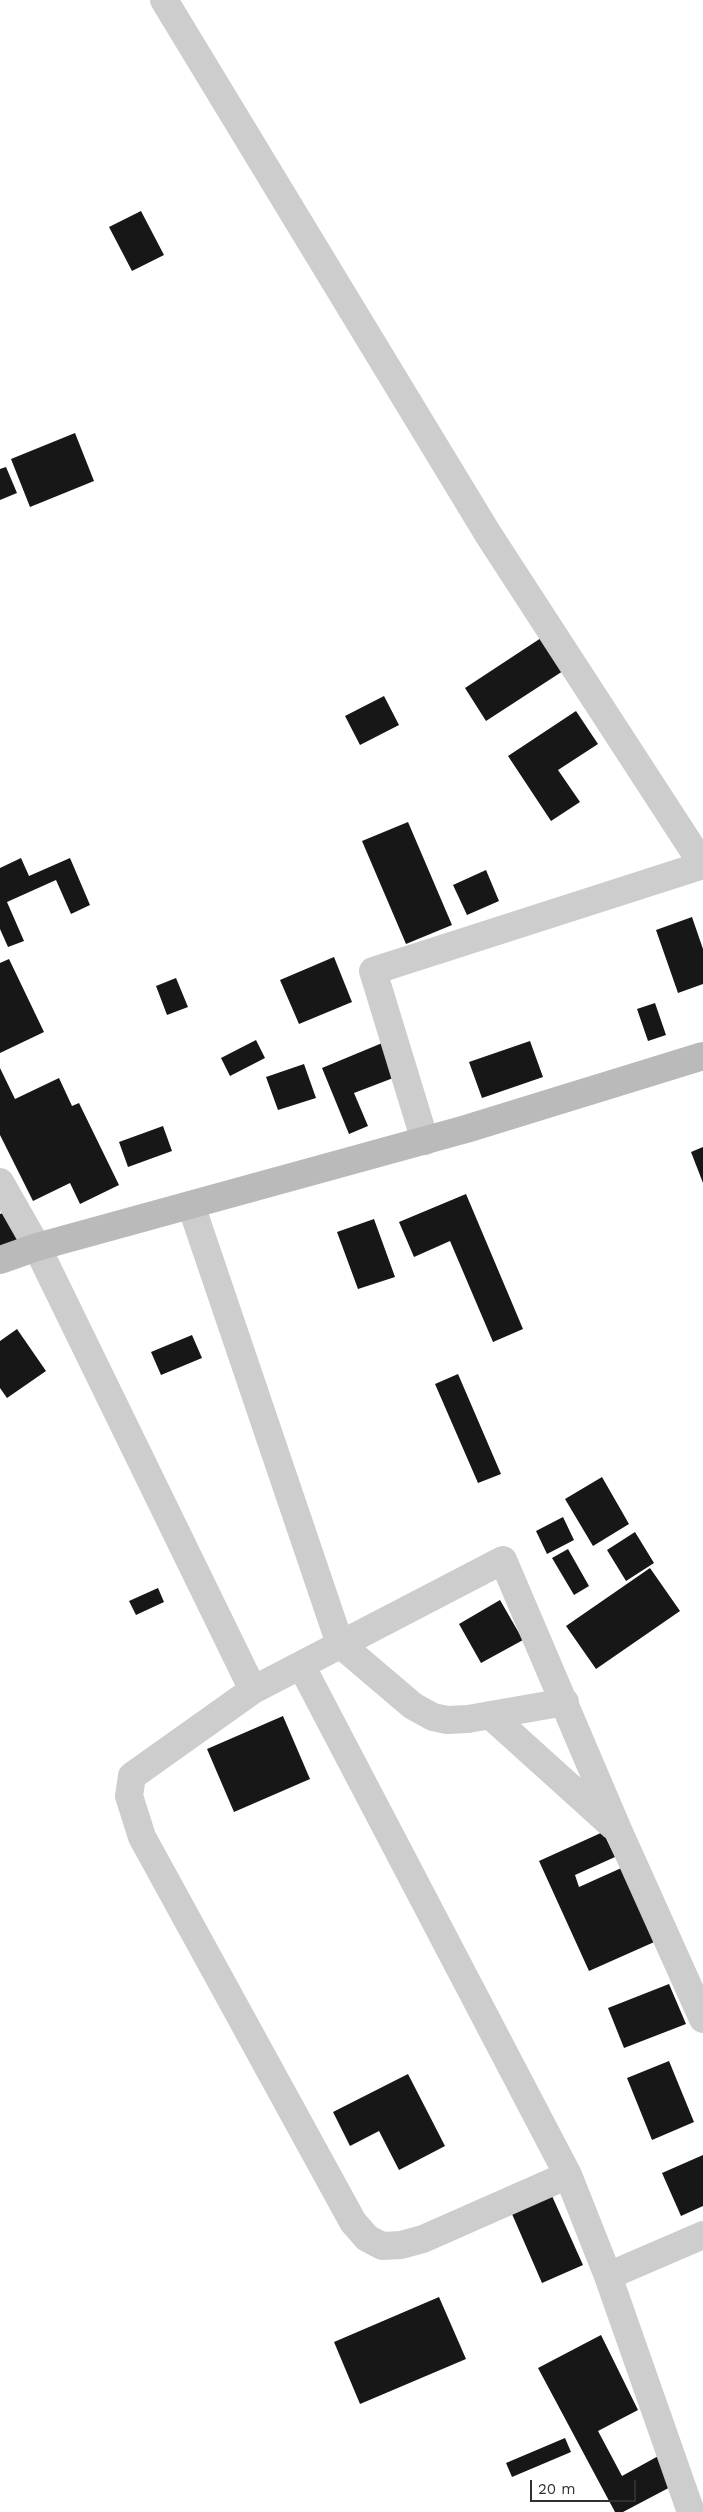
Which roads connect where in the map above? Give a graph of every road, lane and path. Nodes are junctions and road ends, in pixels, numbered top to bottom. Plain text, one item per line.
1 (164, 0) edge
2 (703, 865) edge
3 (703, 1056) edge
4 (425, 1141) junction
5 (0, 1182) edge
6 (191, 1205) junction
7 (37, 1247) junction
8 (0, 1260) edge
9 (340, 1644) junction
10 (301, 1665) junction
11 (253, 1690) junction
12 (565, 1702) junction
13 (490, 1715) junction
14 (620, 1832) junction
15 (703, 2019) edge
16 (568, 2175) junction
17 (703, 2235) edge
18 (608, 2276) junction
19 (691, 2512) edge

1 - 2 street
2 - 4 street
3 - 4 street
4 - 6 street
5 - 7 street
6 - 7 street
6 - 9 street
7 - 8 street
7 - 11 street
9 - 10 street
9 - 12 street
9 - 13 street
10 - 11 street
10 - 16 street
11 - 16 street
12 - 13 street
12 - 14 street
13 - 14 street
14 - 15 street
16 - 18 street
17 - 18 street
18 - 19 street

